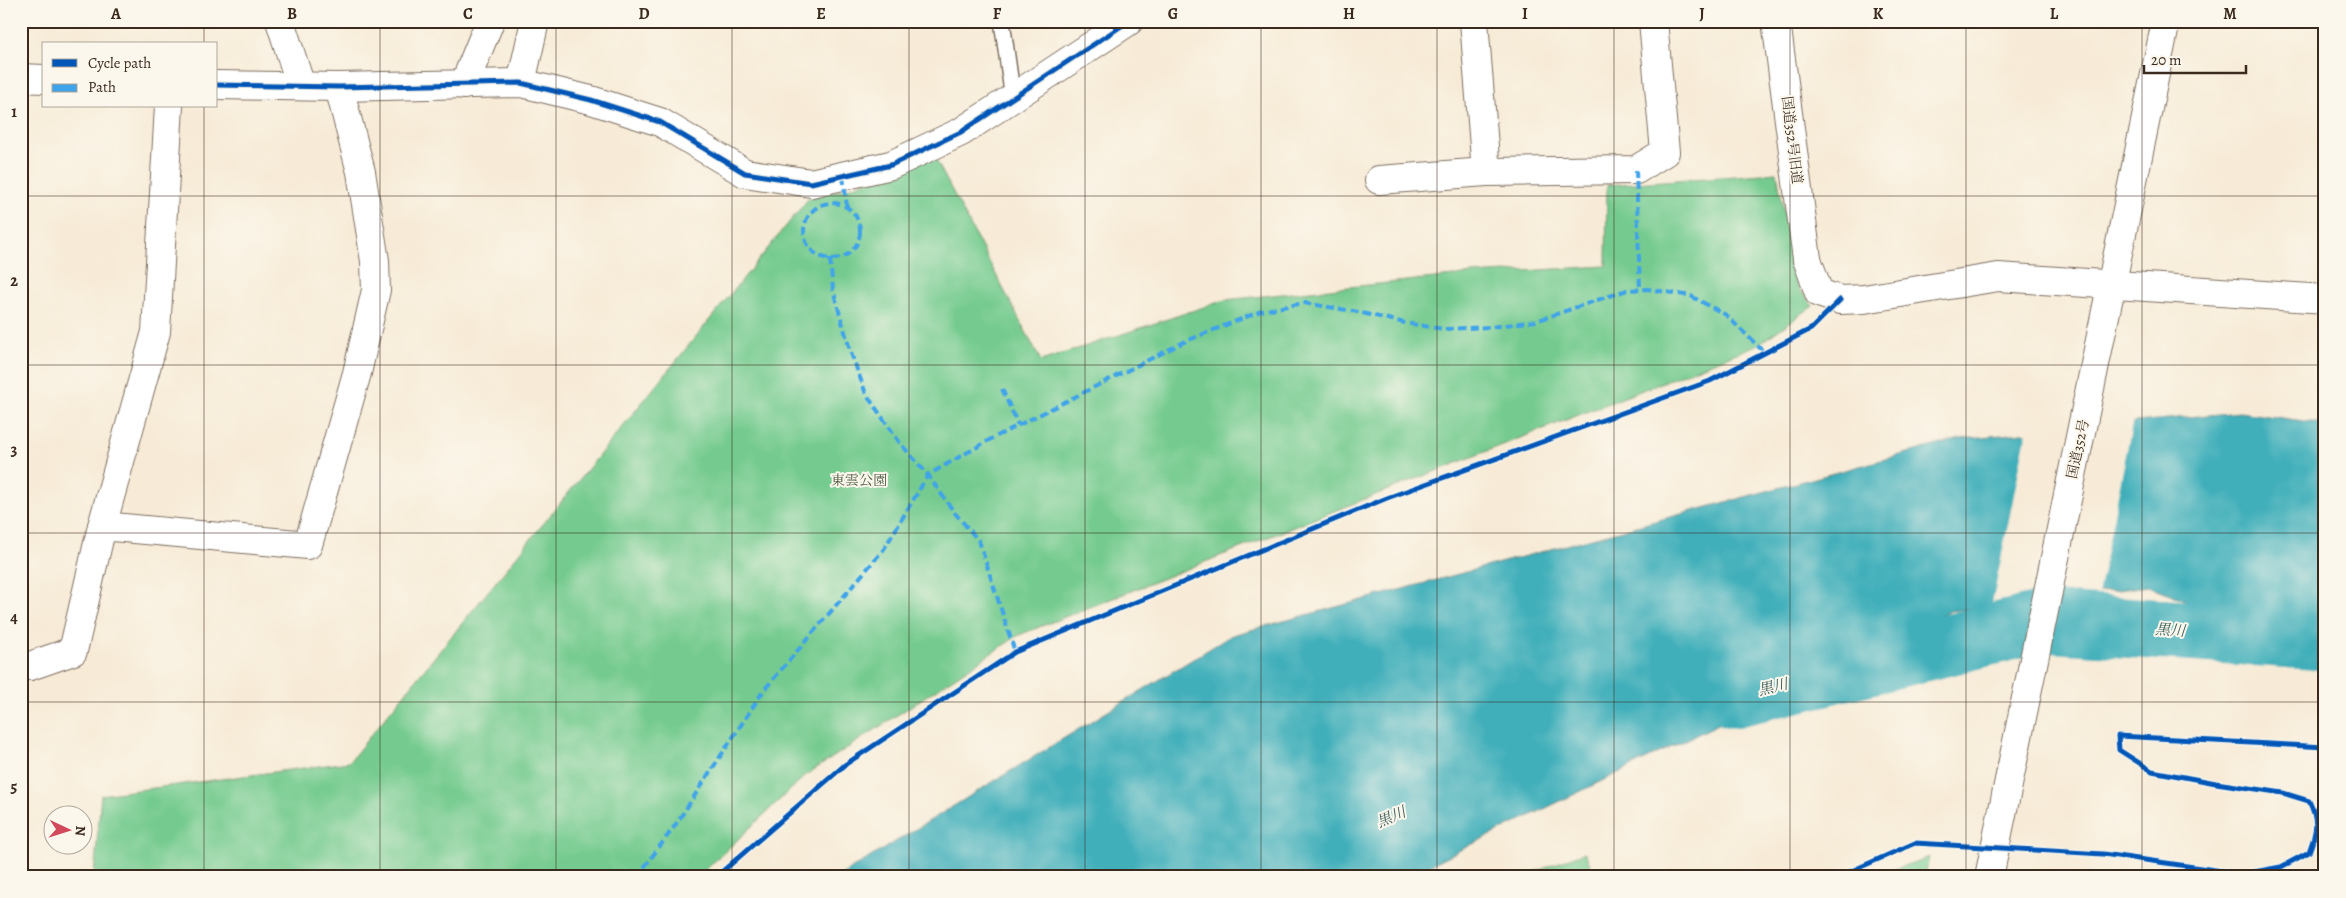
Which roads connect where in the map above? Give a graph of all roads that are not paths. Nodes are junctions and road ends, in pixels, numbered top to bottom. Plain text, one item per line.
1 (280, 21) edge
2 (490, 21) edge
3 (535, 21) edge
4 (1002, 21) edge
5 (1129, 21) edge
6 (1474, 21) edge
7 (1654, 21) edge
8 (1776, 21) edge
9 (2166, 21) edge
10 (21, 78) edge
11 (42, 79) edge
12 (521, 83) junction
13 (218, 84) edge
14 (464, 85) junction
15 (301, 86) junction
16 (339, 87) junction
17 (1013, 99) junction
18 (169, 108) edge
19 (1486, 172) junction
20 (1379, 180) dead end
21 (2112, 284) junction
22 (2325, 299) edge
23 (102, 526) junction
24 (21, 666) edge
25 (1989, 877) edge

1 - 15 main road
2 - 14 main road
3 - 12 main road
4 - 17 lane
5 - 17 main road
6 - 19 main road
7 - 19 main road
8 - 21 main road, 国道352号旧道
9 - 21 main road, 国道352号
10 - 11 main road
12 - 14 main road
12 - 17 main road
13 - 15 main road
14 - 16 main road
15 - 16 main road
16 - 23 main road
18 - 23 main road
19 - 20 main road
21 - 22 main road
21 - 25 main road, 国道352号
23 - 24 main road

